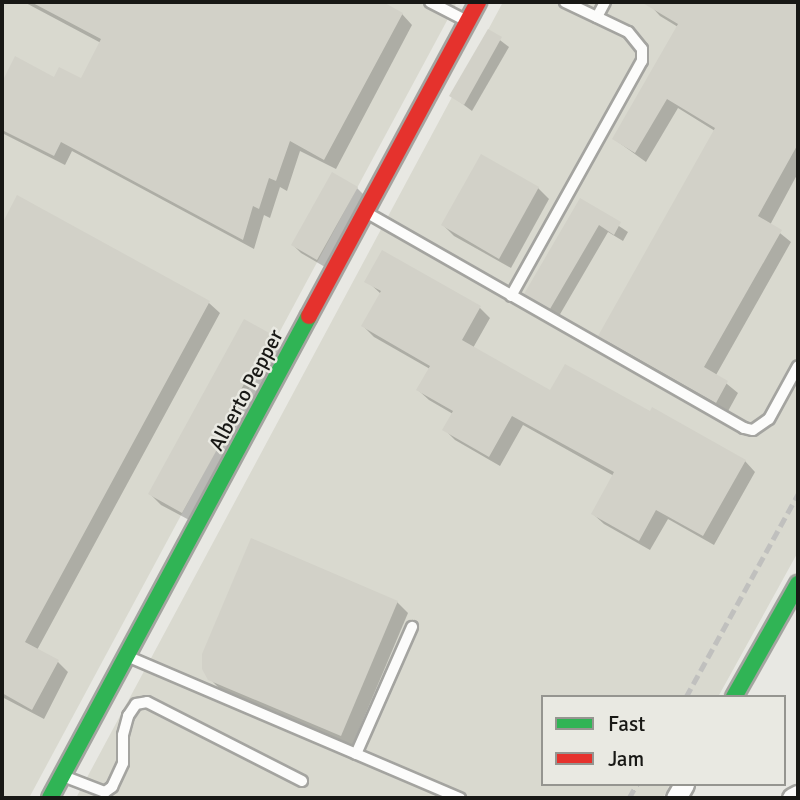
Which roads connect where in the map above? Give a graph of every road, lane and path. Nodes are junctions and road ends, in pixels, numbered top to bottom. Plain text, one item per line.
1 (430, 2) edge
2 (478, 2) edge
3 (565, 2) edge
4 (605, 2) edge
5 (597, 17) junction
6 (467, 21) junction
7 (365, 212) junction
8 (511, 296) junction
9 (798, 366) edge
10 (798, 584) edge
11 (412, 627) dead end
12 (127, 656) junction
13 (735, 695) edge
14 (356, 754) junction
15 (62, 776) junction
16 (302, 781) dead end
17 (798, 795) edge
18 (50, 798) edge
19 (460, 798) edge
20 (792, 798) edge

1 - 6 lane
2 - 6 street, Alberto Pepper
3 - 5 lane
4 - 5 lane
5 - 8 lane
6 - 7 street, Alberto Pepper
7 - 8 lane
7 - 12 street, Alberto Pepper
8 - 9 lane
10 - 13 street
11 - 14 lane
12 - 14 lane
12 - 15 street, Alberto Pepper
14 - 19 lane
15 - 16 lane
15 - 18 street, Alberto Pepper
17 - 20 street

